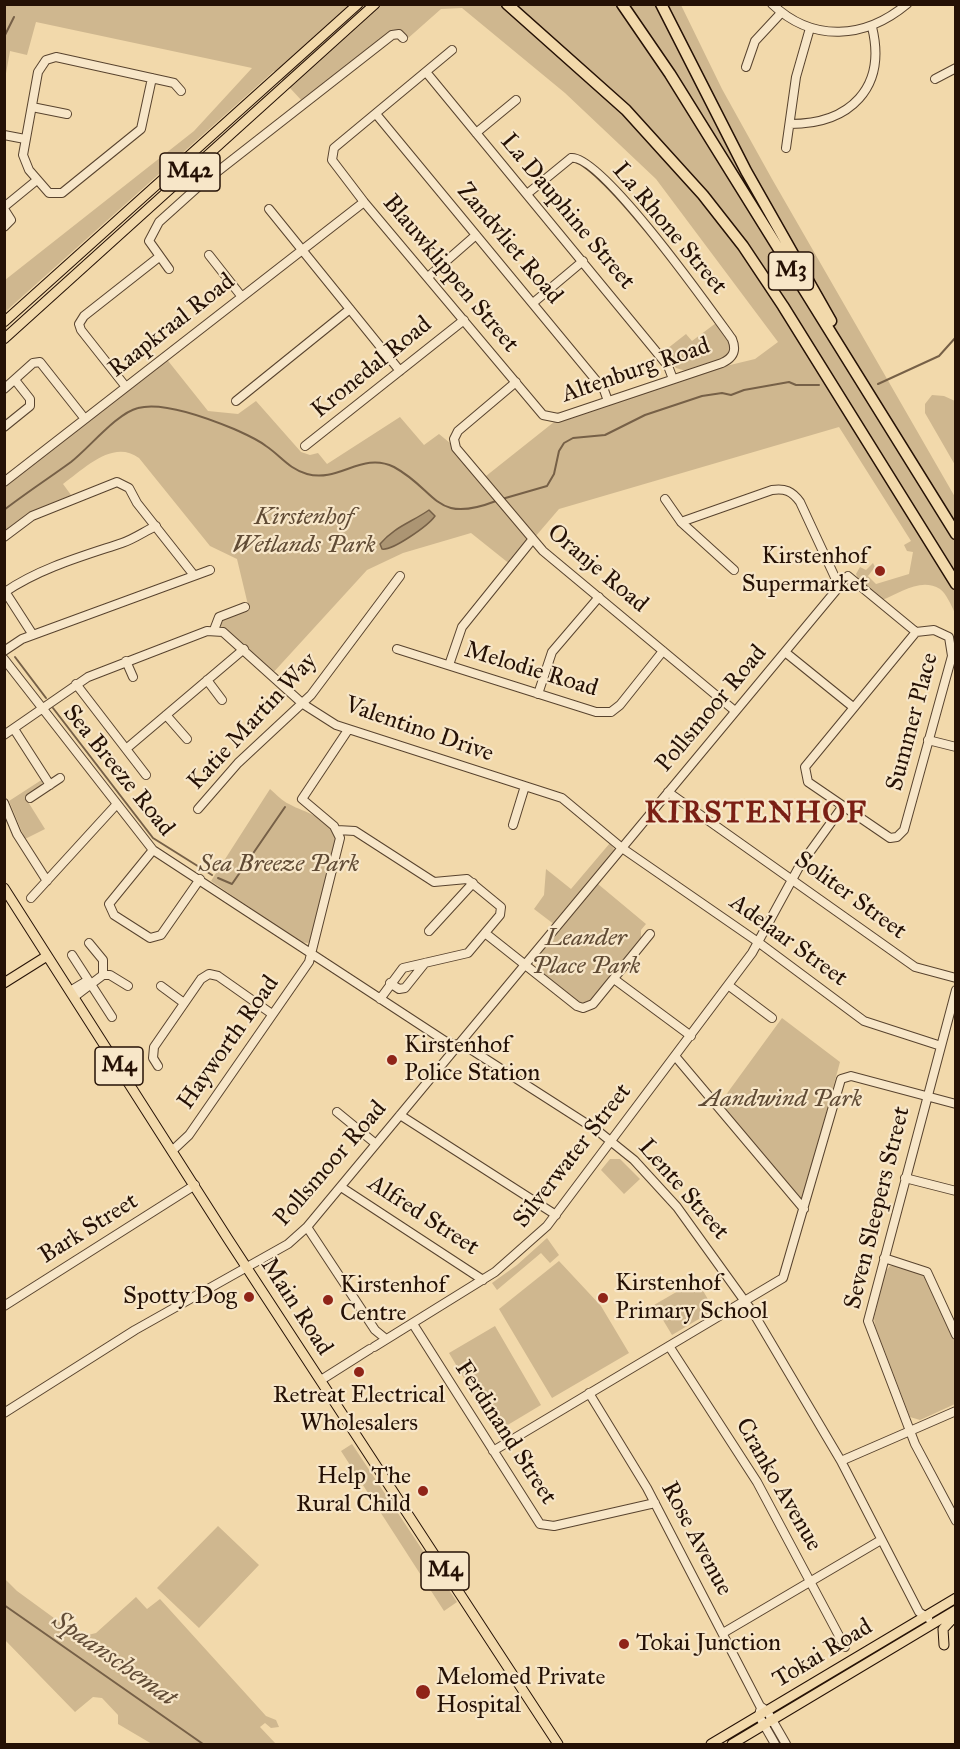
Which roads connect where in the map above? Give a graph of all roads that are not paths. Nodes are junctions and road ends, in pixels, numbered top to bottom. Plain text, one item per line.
1 (358, 4) edge
2 (375, 4) edge
3 (507, 4) edge
4 (622, 4) edge
5 (661, 4) edge
6 (772, 4) edge
7 (907, 4) edge
8 (898, 8) edge
9 (781, 13) junction
10 (872, 27) junction
11 (810, 28) junction
12 (403, 38) dead end
13 (452, 50) dead end
14 (746, 67) dead end
15 (956, 68) edge
16 (426, 72) junction
17 (152, 78) junction
18 (935, 79) dead end
19 (181, 90) dead end
20 (516, 100) dead end
21 (32, 107) junction
22 (67, 114) dead end
23 (376, 114) junction
24 (790, 124) junction
25 (476, 133) junction
26 (4, 135) edge
27 (25, 139) junction
28 (786, 148) dead end
29 (37, 180) junction
30 (527, 194) junction
31 (364, 202) junction
32 (4, 208) edge
33 (269, 209) dead end
34 (4, 227) edge
35 (476, 235) junction
36 (303, 250) junction
37 (209, 255) dead end
38 (159, 257) junction
39 (583, 261) junction
40 (169, 269) dead end
41 (428, 277) junction
42 (242, 297) junction
43 (533, 303) junction
44 (350, 309) junction
45 (464, 320) junction
46 (4, 322) edge
47 (4, 339) edge
48 (732, 356) joint
49 (849, 362) junction
50 (400, 371) junction
51 (673, 379) junction
52 (15, 380) junction
53 (516, 382) junction
54 (126, 387) junction
55 (4, 389) edge
56 (236, 401) dead end
57 (608, 401) junction
58 (550, 418) joint
59 (85, 419) junction
60 (4, 427) edge
61 (305, 446) dead end
62 (4, 482) edge
63 (665, 499) dead end
64 (681, 522) junction
65 (156, 526) junction
66 (956, 534) edge
67 (4, 537) edge
68 (532, 540) junction
69 (210, 570) dead end
70 (734, 570) dead end
71 (193, 574) junction
72 (400, 576) dead end
73 (956, 584) edge
74 (839, 586) junction
75 (5, 591) edge
76 (598, 597) junction
77 (245, 607) dead end
78 (214, 630) junction
79 (916, 632) junction
80 (33, 635) junction
81 (244, 649) junction
82 (397, 649) dead end
83 (4, 651) edge
84 (663, 651) junction
85 (785, 652) junction
86 (4, 660) edge
87 (126, 661) junction
88 (449, 665) junction
89 (133, 677) dead end
90 (207, 680) junction
91 (76, 684) junction
92 (538, 694) junction
93 (222, 700) dead end
94 (303, 704) junction
95 (853, 707) junction
96 (42, 709) junction
97 (735, 711) junction
98 (166, 715) junction
99 (14, 729) junction
100 (348, 730) junction
101 (4, 735) edge
102 (187, 739) dead end
103 (928, 740) junction
104 (956, 747) edge
105 (126, 749) junction
106 (146, 775) dead end
107 (60, 778) dead end
108 (50, 785) junction
109 (525, 786) junction
110 (668, 792) junction
111 (30, 798) dead end
112 (116, 805) junction
113 (843, 806) junction
114 (6, 807) edge
115 (198, 809) dead end
116 (513, 825) dead end
117 (337, 830) junction
118 (622, 848) junction
119 (153, 850) junction
120 (200, 879) junction
121 (792, 879) junction
122 (47, 881) junction
123 (473, 883) junction
124 (6, 894) edge
125 (31, 898) dead end
126 (429, 931) dead end
127 (485, 933) junction
128 (650, 934) dead end
129 (758, 942) junction
130 (89, 943) dead end
131 (311, 954) junction
132 (72, 955) dead end
133 (47, 956) junction
134 (425, 963) junction
135 (525, 965) junction
136 (103, 975) junction
137 (956, 978) edge
138 (614, 979) junction
139 (4, 983) edge
140 (90, 983) junction
141 (390, 983) junction
142 (728, 985) junction
143 (128, 986) dead end
144 (161, 986) dead end
145 (956, 990) edge
146 (72, 994) junction
147 (380, 999) junction
148 (184, 1003) junction
149 (272, 1014) junction
150 (112, 1017) dead end
151 (772, 1018) dead end
152 (691, 1036) junction
153 (459, 1045) junction
154 (941, 1046) junction
155 (675, 1056) junction
156 (158, 1066) dead end
157 (927, 1097) junction
158 (956, 1104) edge
159 (336, 1112) dead end
160 (400, 1115) junction
161 (612, 1142) junction
162 (376, 1144) junction
163 (173, 1150) junction
164 (905, 1178) junction
165 (195, 1185) junction
166 (341, 1186) junction
167 (956, 1191) edge
168 (804, 1209) junction
169 (556, 1215) junction
170 (308, 1227) junction
171 (884, 1258) junction
172 (248, 1268) junction
173 (483, 1280) junction
174 (746, 1301) junction
175 (4, 1306) edge
176 (413, 1324) junction
177 (956, 1335) edge
178 (386, 1339) junction
179 (669, 1346) junction
180 (321, 1380) junction
181 (589, 1394) junction
182 (956, 1411) edge
183 (4, 1413) edge
184 (909, 1431) junction
185 (493, 1450) junction
186 (841, 1461) junction
187 (655, 1503) junction
188 (956, 1521) edge
189 (881, 1539) junction
190 (810, 1581) junction
191 (956, 1598) edge
192 (956, 1610) edge
193 (921, 1616) junction
194 (956, 1616) edge
195 (927, 1628) junction
196 (723, 1633) junction
197 (944, 1645) dead end
198 (845, 1647) dead end
199 (499, 1653) junction
200 (762, 1711) junction
201 (768, 1723) junction
202 (558, 1744) edge
203 (564, 1744) edge
204 (711, 1744) edge
205 (732, 1744) edge
206 (775, 1744) edge
207 (786, 1744) edge

1 - 46 main road, M42
2 - 47 main road, M42
3 - 73 highway
4 - 49 highway, M3
5 - 49 highway
6 - 9 street
7 - 8 street
8 - 10 street
9 - 11 street
9 - 14 street
10 - 11 street
10 - 24 street
11 - 24 street
12 - 38 street
13 - 16 street
15 - 18 street
16 - 23 street
16 - 25 street, La Dauphine Street
17 - 19 street
17 - 21 street
17 - 29 street
20 - 25 street
21 - 22 street
21 - 27 street
23 - 31 street, Blauwklippen Street
23 - 35 street, Zandvliet Road
24 - 28 street
25 - 30 street, La Dauphine Street
26 - 27 street
27 - 29 street
29 - 32 street
30 - 39 street, La Dauphine Street
30 - 48 street, La Rhone Street
31 - 36 street, Raapkraal Road
31 - 41 street, Blauwklippen Street
32 - 34 street
33 - 36 street
35 - 41 street
35 - 43 street, Zandvliet Road
36 - 42 street, Raapkraal Road
36 - 44 street
37 - 42 street
38 - 40 street
38 - 54 street
39 - 43 street
39 - 51 street, La Dauphine Street
41 - 45 street, Blauwklippen Street
42 - 54 street, Raapkraal Road
43 - 57 street, Zandvliet Road
44 - 50 street
44 - 56 street
45 - 50 street, Kronedal Road
45 - 53 street, Blauwklippen Street
48 - 51 street, Altenburg Road
49 - 66 highway, M3
50 - 61 street, Kronedal Road
51 - 57 street, Altenburg Road
52 - 55 street
52 - 59 street
52 - 60 street
53 - 58 street, Blauwklippen Street
53 - 68 street, Oranje Road
54 - 59 street, Raapkraal Road
57 - 58 street, Altenburg Road
59 - 62 street, Raapkraal Road
63 - 64 street
64 - 70 street
64 - 74 street
65 - 67 street
65 - 71 street
65 - 75 street
68 - 76 street, Oranje Road
68 - 88 street
69 - 71 street
71 - 80 street
72 - 94 street, Katie Martin Way
74 - 79 street, Pollsmoor Road
74 - 85 street, Pollsmoor Road
75 - 80 street
76 - 84 street, Oranje Road
76 - 92 street
77 - 78 street
78 - 81 street, Valentino Drive
78 - 87 street
79 - 95 street, Summer Place
79 - 103 street, Summer Place
80 - 83 street
81 - 90 street
81 - 94 street, Valentino Drive
82 - 88 street, Melodie Road
84 - 92 street, Melodie Road
84 - 97 street, Oranje Road
85 - 95 street
85 - 97 street, Pollsmoor Road
86 - 96 street, Sea Breeze Road
87 - 89 street
87 - 91 street
88 - 92 street, Melodie Road
90 - 93 street
90 - 98 street
91 - 96 street
91 - 105 street
94 - 100 street, Valentino Drive
94 - 115 street, Katie Martin Way
95 - 113 street, Summer Place
96 - 99 street
96 - 112 street, Sea Breeze Road
97 - 110 street, Pollsmoor Road
98 - 102 street
98 - 105 street
99 - 101 street
99 - 108 street
100 - 109 street, Valentino Drive
100 - 117 street
103 - 104 street
103 - 113 street, Summer Place
105 - 106 street
107 - 108 street
108 - 111 street
109 - 116 street
109 - 118 street, Valentino Drive
110 - 118 street, Pollsmoor Road
110 - 121 street, Soliter Street
112 - 119 street, Sea Breeze Road
112 - 122 street
113 - 121 street, Silverwater Street
114 - 122 street
117 - 123 street
117 - 131 street, Hayworth Road
118 - 129 street, Adelaar Street
118 - 135 street, Pollsmoor Road
119 - 120 street, Sea Breeze Road
119 - 120 street
120 - 131 street, Sea Breeze Road
121 - 129 street, Silverwater Street
121 - 137 street, Soliter Street
122 - 125 street
123 - 126 street
123 - 127 street
124 - 133 main road, Main Road / M4
127 - 134 street
127 - 135 street
128 - 138 street
129 - 142 street, Silverwater Street
129 - 154 street, Adelaar Street
130 - 136 street
131 - 147 street, Sea Breeze Road
131 - 149 street, Hayworth Road
132 - 140 street
133 - 139 main road
133 - 146 main road, Main Road / M4
134 - 141 street
134 - 141 street
135 - 138 street
135 - 153 street, Pollsmoor Road
136 - 140 street
136 - 143 street
138 - 152 street
140 - 146 street
140 - 150 street
141 - 147 street
142 - 151 street
142 - 152 street, Silverwater Street
144 - 148 street
145 - 154 street, Seven Sleepers Street
146 - 163 main road, Main Road / M4
147 - 153 street, Sea Breeze Road
148 - 149 street
148 - 156 street
149 - 163 street, Hayworth Road
152 - 155 street, Silverwater Street
153 - 160 street, Pollsmoor Road
153 - 161 street, Lente Street
154 - 157 street, Seven Sleepers Street
155 - 161 street, Silverwater Street
155 - 168 street
157 - 158 street
157 - 164 street, Seven Sleepers Street
157 - 168 street
159 - 162 street
160 - 162 street, Pollsmoor Road
160 - 169 street
161 - 169 street, Silverwater Street
161 - 174 street, Lente Street
162 - 166 street, Pollsmoor Road
163 - 165 main road, Main Road / M4
164 - 167 street
164 - 171 street, Seven Sleepers Street
165 - 172 main road, Main Road / M4
165 - 175 street, Bark Street
166 - 170 street, Pollsmoor Road
166 - 173 street, Alfred Street
168 - 174 street
169 - 173 street, Silverwater Street
170 - 172 street, Pollsmoor Road
170 - 178 street
171 - 177 street
171 - 184 street, Seven Sleepers Street
172 - 180 main road, Main Road / M4
172 - 183 street, Pollsmoor Road
173 - 176 street, Silverwater Street
174 - 179 street
174 - 186 street, Lente Street
176 - 178 street, Silverwater Street
176 - 185 street, Ferdinand Street
178 - 180 street, Silverwater Street
179 - 181 street
179 - 190 street, Cranko Avenue
180 - 199 main road, Main Road / M4
181 - 185 street
181 - 187 street, Rose Avenue
182 - 184 street
184 - 186 street
184 - 188 street, Seven Sleepers Street
185 - 187 street, Ferdinand Street
186 - 189 street, Lente Street
187 - 196 street, Rose Avenue
189 - 190 street
189 - 193 street, Lente Street
190 - 196 street
190 - 198 street, Cranko Avenue
191 - 193 main road, Tokai Road
192 - 195 main road, Tokai Road
193 - 195 street, Lente Street
193 - 200 main road, Tokai Road
194 - 197 main road
195 - 201 main road, Tokai Road
196 - 200 street, Rose Avenue
199 - 202 main road, Main Road / M4
199 - 203 main road
200 - 201 street, Rose Avenue
200 - 204 main road, Tokai Road
201 - 205 main road, Tokai Road
201 - 206 street
201 - 207 street

